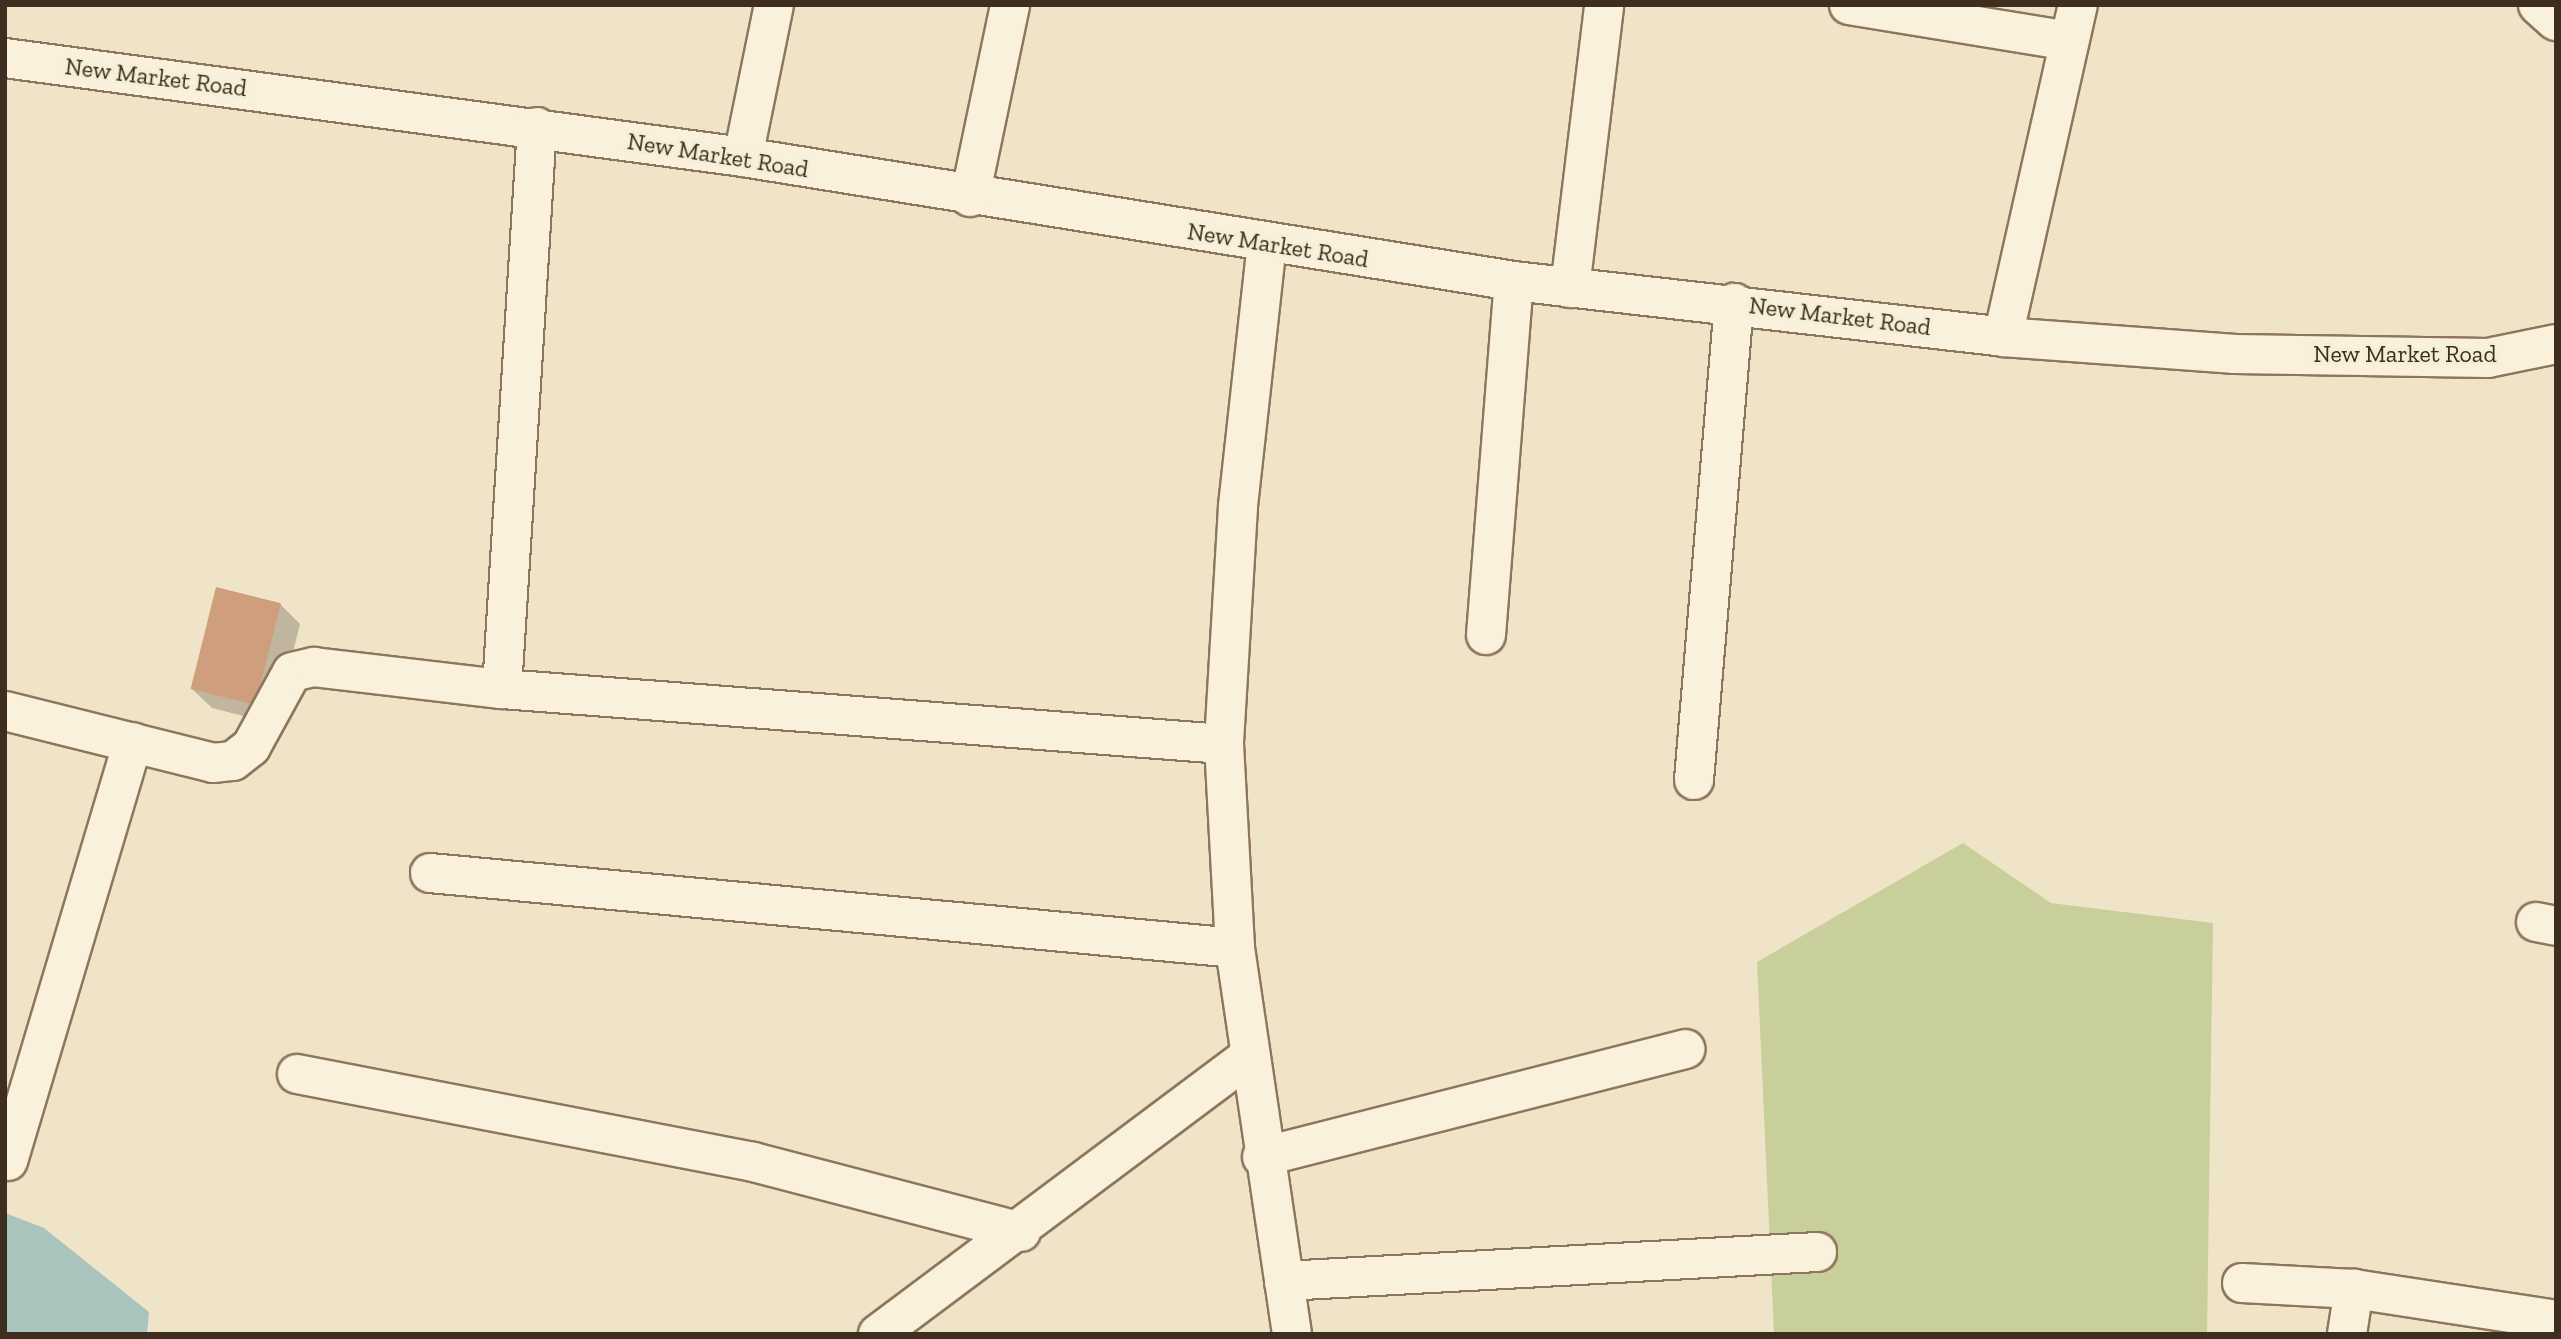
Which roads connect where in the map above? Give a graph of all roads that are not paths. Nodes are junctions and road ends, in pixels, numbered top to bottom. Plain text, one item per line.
1 (774, 5) edge
2 (1010, 5) edge
3 (1604, 5) edge
4 (1849, 5) edge
5 (2538, 5) edge
6 (2556, 20) edge
7 (2074, 23) edge
8 (5, 58) edge
9 (537, 127) junction
10 (743, 157) junction
11 (970, 197) junction
12 (1267, 243) junction
13 (1514, 281) junction
14 (1570, 288) junction
15 (1734, 303) junction
16 (2003, 337) junction
17 (2556, 344) edge
18 (1486, 635) dead end
19 (502, 689) junction
20 (5, 711) edge
21 (133, 742) junction
22 (1224, 744) junction
23 (1695, 780) dead end
24 (430, 873) dead end
25 (1235, 948) junction
26 (1685, 1049) dead end
27 (1249, 1056) junction
28 (297, 1074) dead end
29 (1262, 1157) junction
30 (8, 1161) dead end
31 (1021, 1232) junction
32 (1817, 1252) dead end
33 (1284, 1281) junction
34 (2242, 1283) dead end
35 (2354, 1289) junction
36 (2556, 1320) edge
37 (878, 1334) edge
38 (1292, 1334) edge
39 (2347, 1334) edge

1 - 10 street
2 - 11 street
3 - 14 street
4 - 7 street
5 - 6 street
7 - 16 street
8 - 9 street, New Market Road
9 - 10 street, New Market Road
9 - 19 street
10 - 11 street, New Market Road
11 - 12 street, New Market Road
12 - 13 street, New Market Road
12 - 22 street
13 - 14 street, New Market Road
13 - 18 street
14 - 15 street, New Market Road
15 - 16 street, New Market Road
15 - 23 street
16 - 17 street, New Market Road
19 - 21 street
19 - 22 street
20 - 21 street
21 - 30 street
22 - 25 street
24 - 25 street
25 - 27 street
26 - 29 street
27 - 29 street
27 - 31 street
28 - 31 street
29 - 33 street
31 - 37 street
32 - 33 street
33 - 38 street
34 - 35 street
35 - 36 street
35 - 39 street

